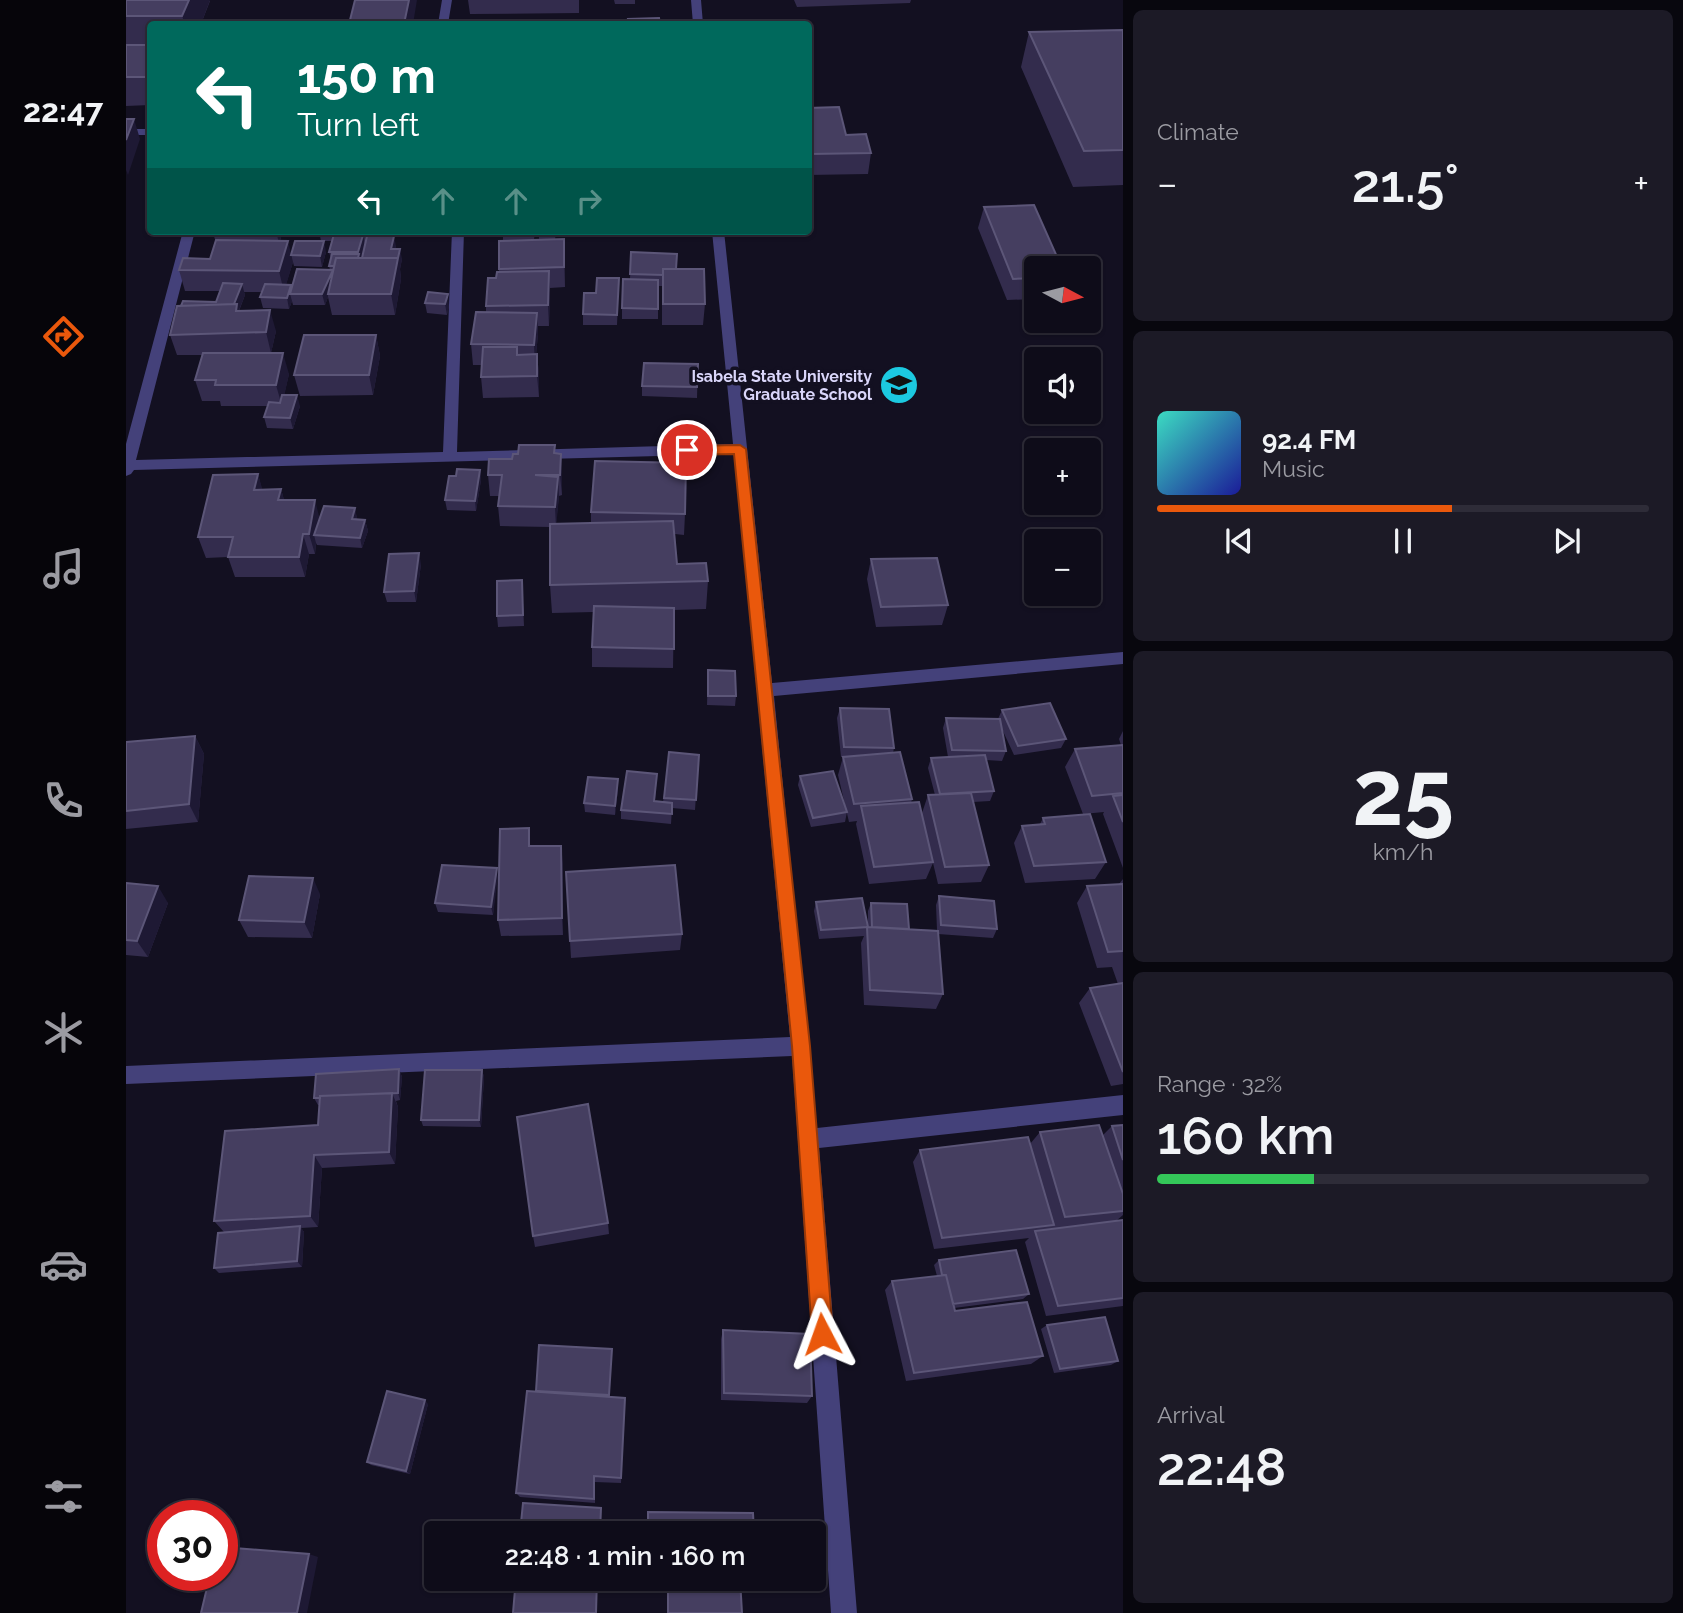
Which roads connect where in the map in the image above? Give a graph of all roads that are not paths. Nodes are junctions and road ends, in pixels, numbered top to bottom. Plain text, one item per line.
1 (447, 0) edge
2 (696, 0) edge
3 (444, 21) edge
4 (698, 21) edge
5 (126, 132) edge
6 (147, 132) edge
7 (188, 235) edge
8 (458, 235) edge
9 (718, 235) edge
10 (740, 449) junction
11 (450, 455) junction
12 (127, 467) edge
13 (1123, 658) edge
14 (765, 690) junction
15 (801, 1046) junction
16 (126, 1074) edge
17 (1123, 1105) edge
18 (807, 1139) junction
19 (844, 1613) edge

1 - 3 street
2 - 4 street
5 - 6 street
7 - 12 street
8 - 11 street
9 - 10 street
10 - 11 street
10 - 14 street
11 - 12 street
13 - 14 street
14 - 15 street
15 - 16 street
15 - 18 street
17 - 18 street
18 - 19 street

